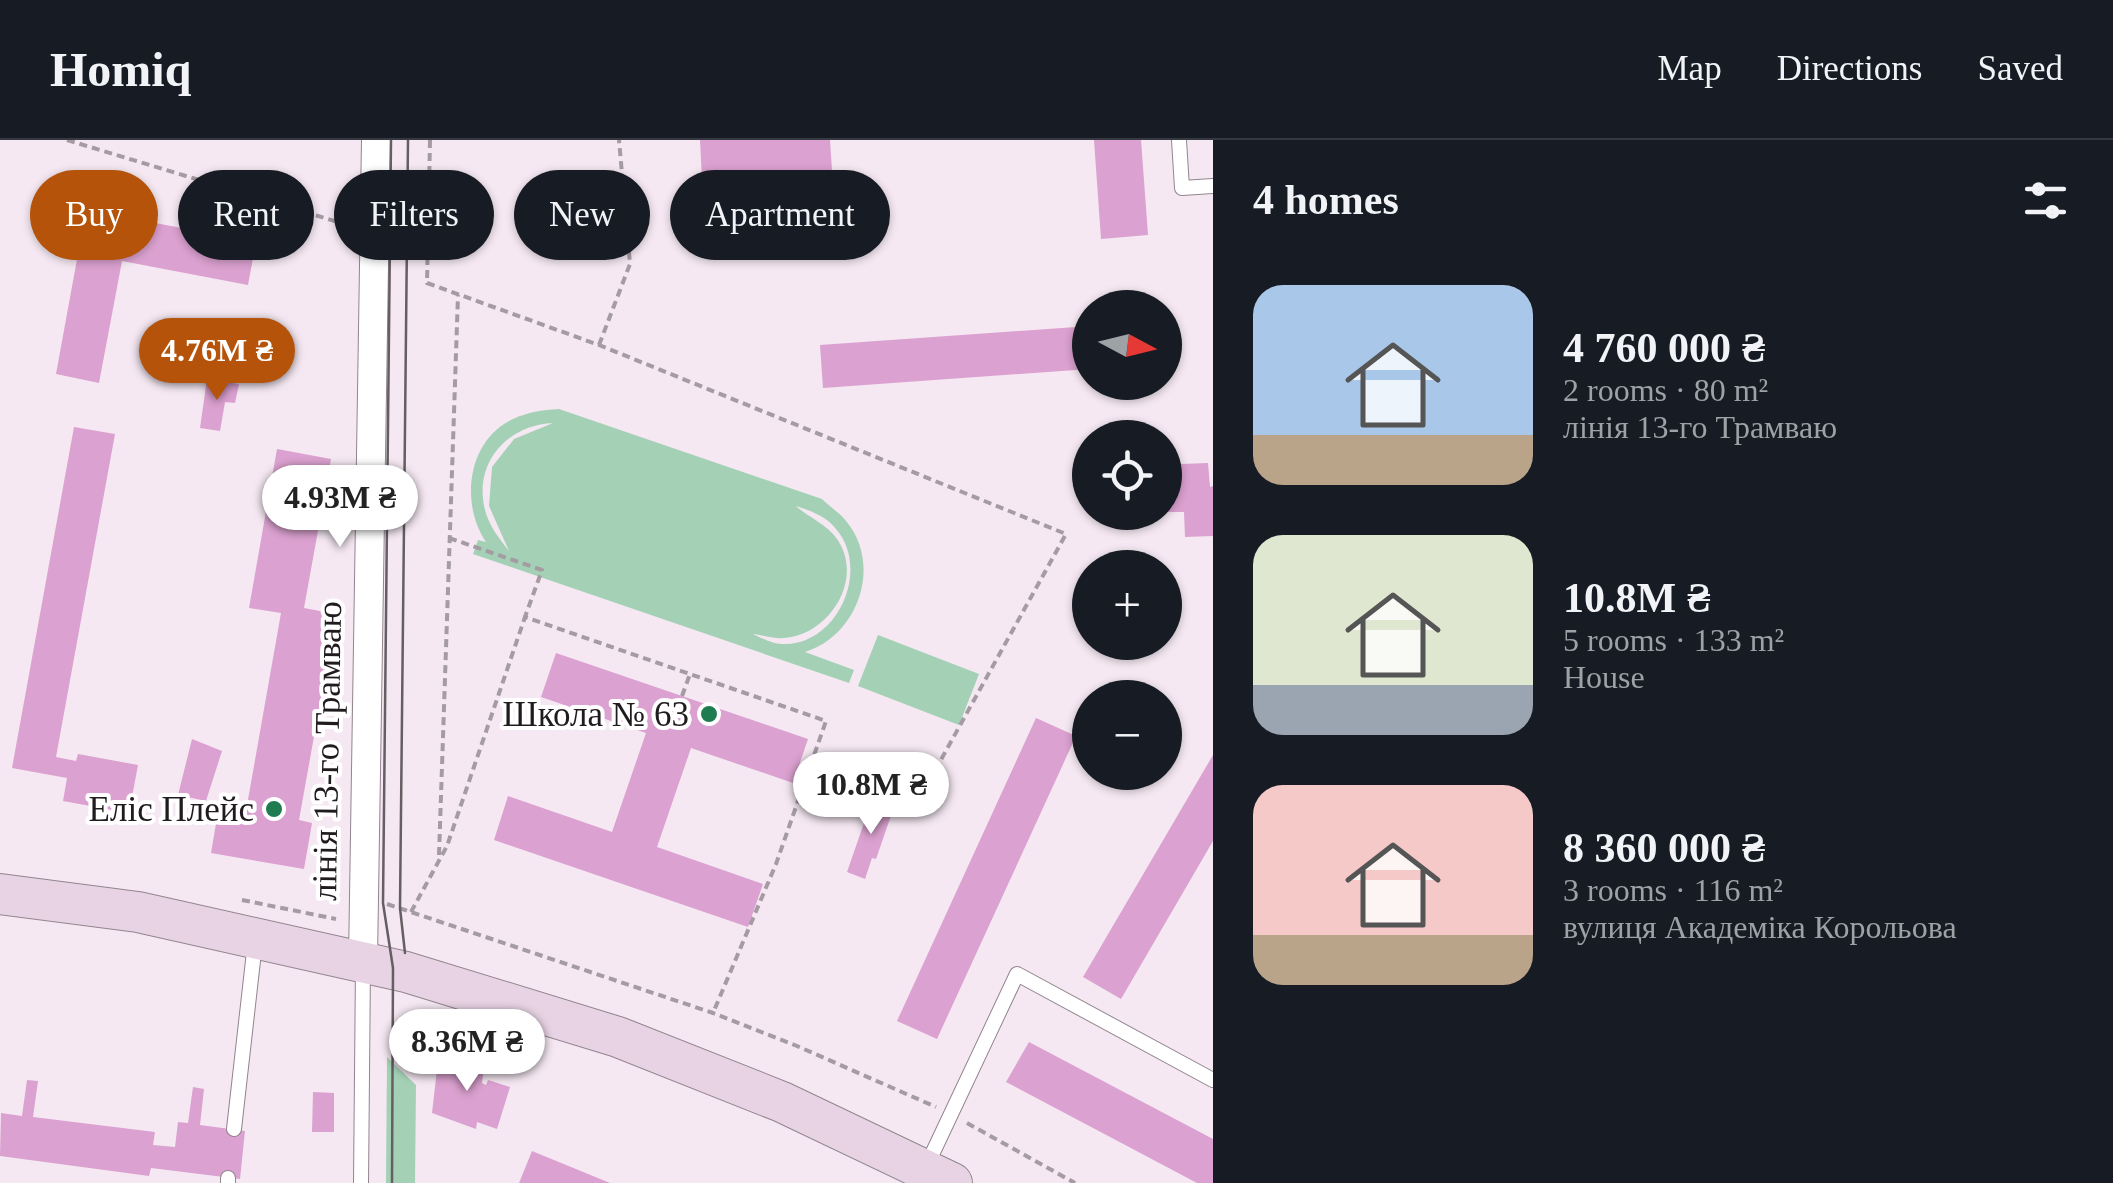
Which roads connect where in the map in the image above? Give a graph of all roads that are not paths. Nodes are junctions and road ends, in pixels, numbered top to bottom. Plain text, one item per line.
1 (376, 140) edge
2 (1179, 140) edge
3 (1213, 186) edge
4 (0, 894) edge
5 (256, 937) junction
6 (362, 960) junction
7 (1213, 1080) edge
8 (234, 1129) dead end
9 (943, 1179) edge
10 (361, 1183) edge

1 - 6 street, лінія 13-го Трамваю
2 - 3 lane
4 - 5 main road
5 - 6 main road
5 - 8 lane
6 - 9 main road
6 - 10 lane, лінія 13-го Трамваю
7 - 9 lane

